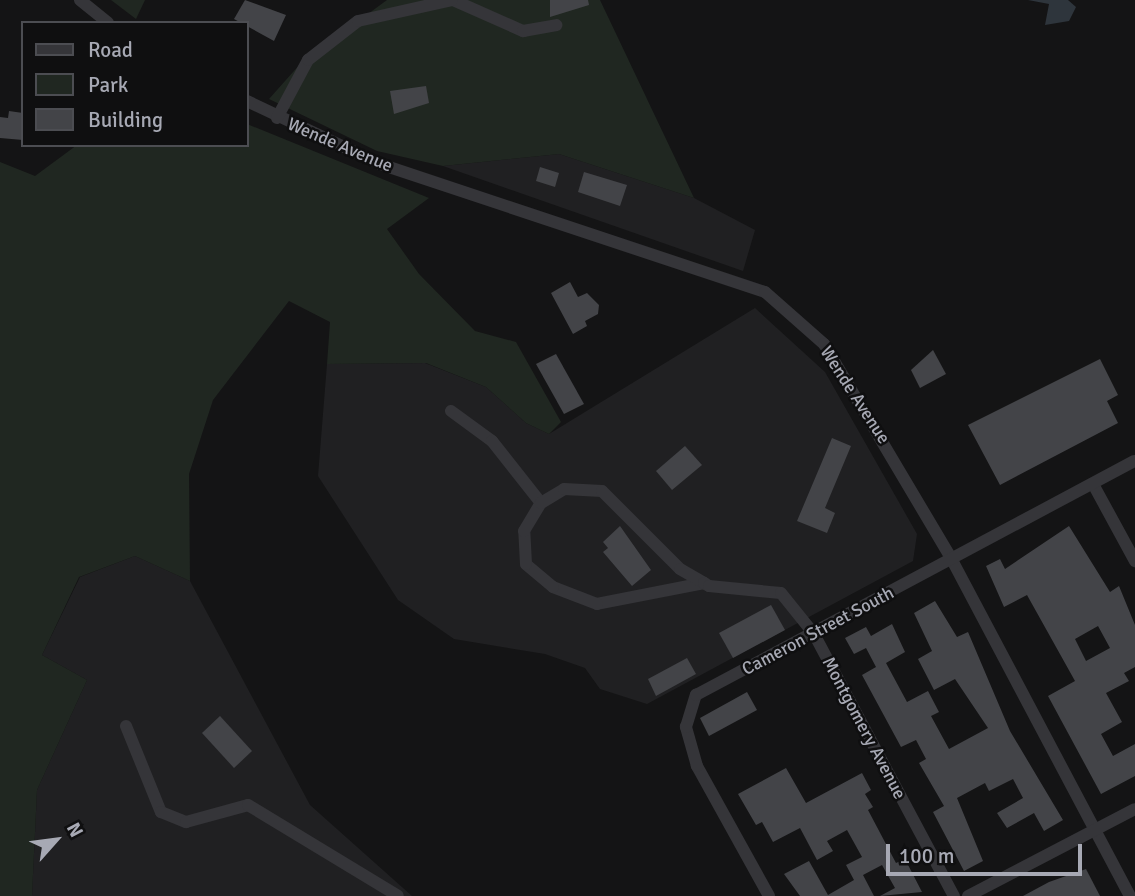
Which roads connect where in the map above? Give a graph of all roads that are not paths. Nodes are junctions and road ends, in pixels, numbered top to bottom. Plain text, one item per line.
1 (80, 0) edge
2 (452, 0) edge
3 (106, 21) edge
4 (556, 25) dead end
5 (248, 102) edge
6 (277, 118) junction
7 (451, 411) dead end
8 (1135, 461) edge
9 (1093, 484) junction
10 (541, 503) junction
11 (952, 560) junction
12 (1135, 561) edge
13 (704, 583) junction
14 (814, 635) junction
15 (126, 726) dead end
16 (1135, 809) edge
17 (1096, 830) junction
18 (398, 896) edge
19 (769, 896) edge
20 (954, 896) edge
21 (968, 896) edge
22 (1130, 896) edge

1 - 3 street
2 - 4 street
2 - 6 street
5 - 6 street, Wende Avenue
6 - 11 street, Wende Avenue
7 - 10 street
8 - 9 street, Cameron Street South
9 - 11 street, Cameron Street South
9 - 12 street
10 - 13 street
10 - 13 street
11 - 14 street, Cameron Street South
11 - 17 street, Wende Avenue
13 - 14 street, Montgomery Avenue
14 - 19 street, Cameron Street South
14 - 20 street, Montgomery Avenue
15 - 18 street
16 - 17 street
17 - 21 street
17 - 22 street, Wende Avenue

